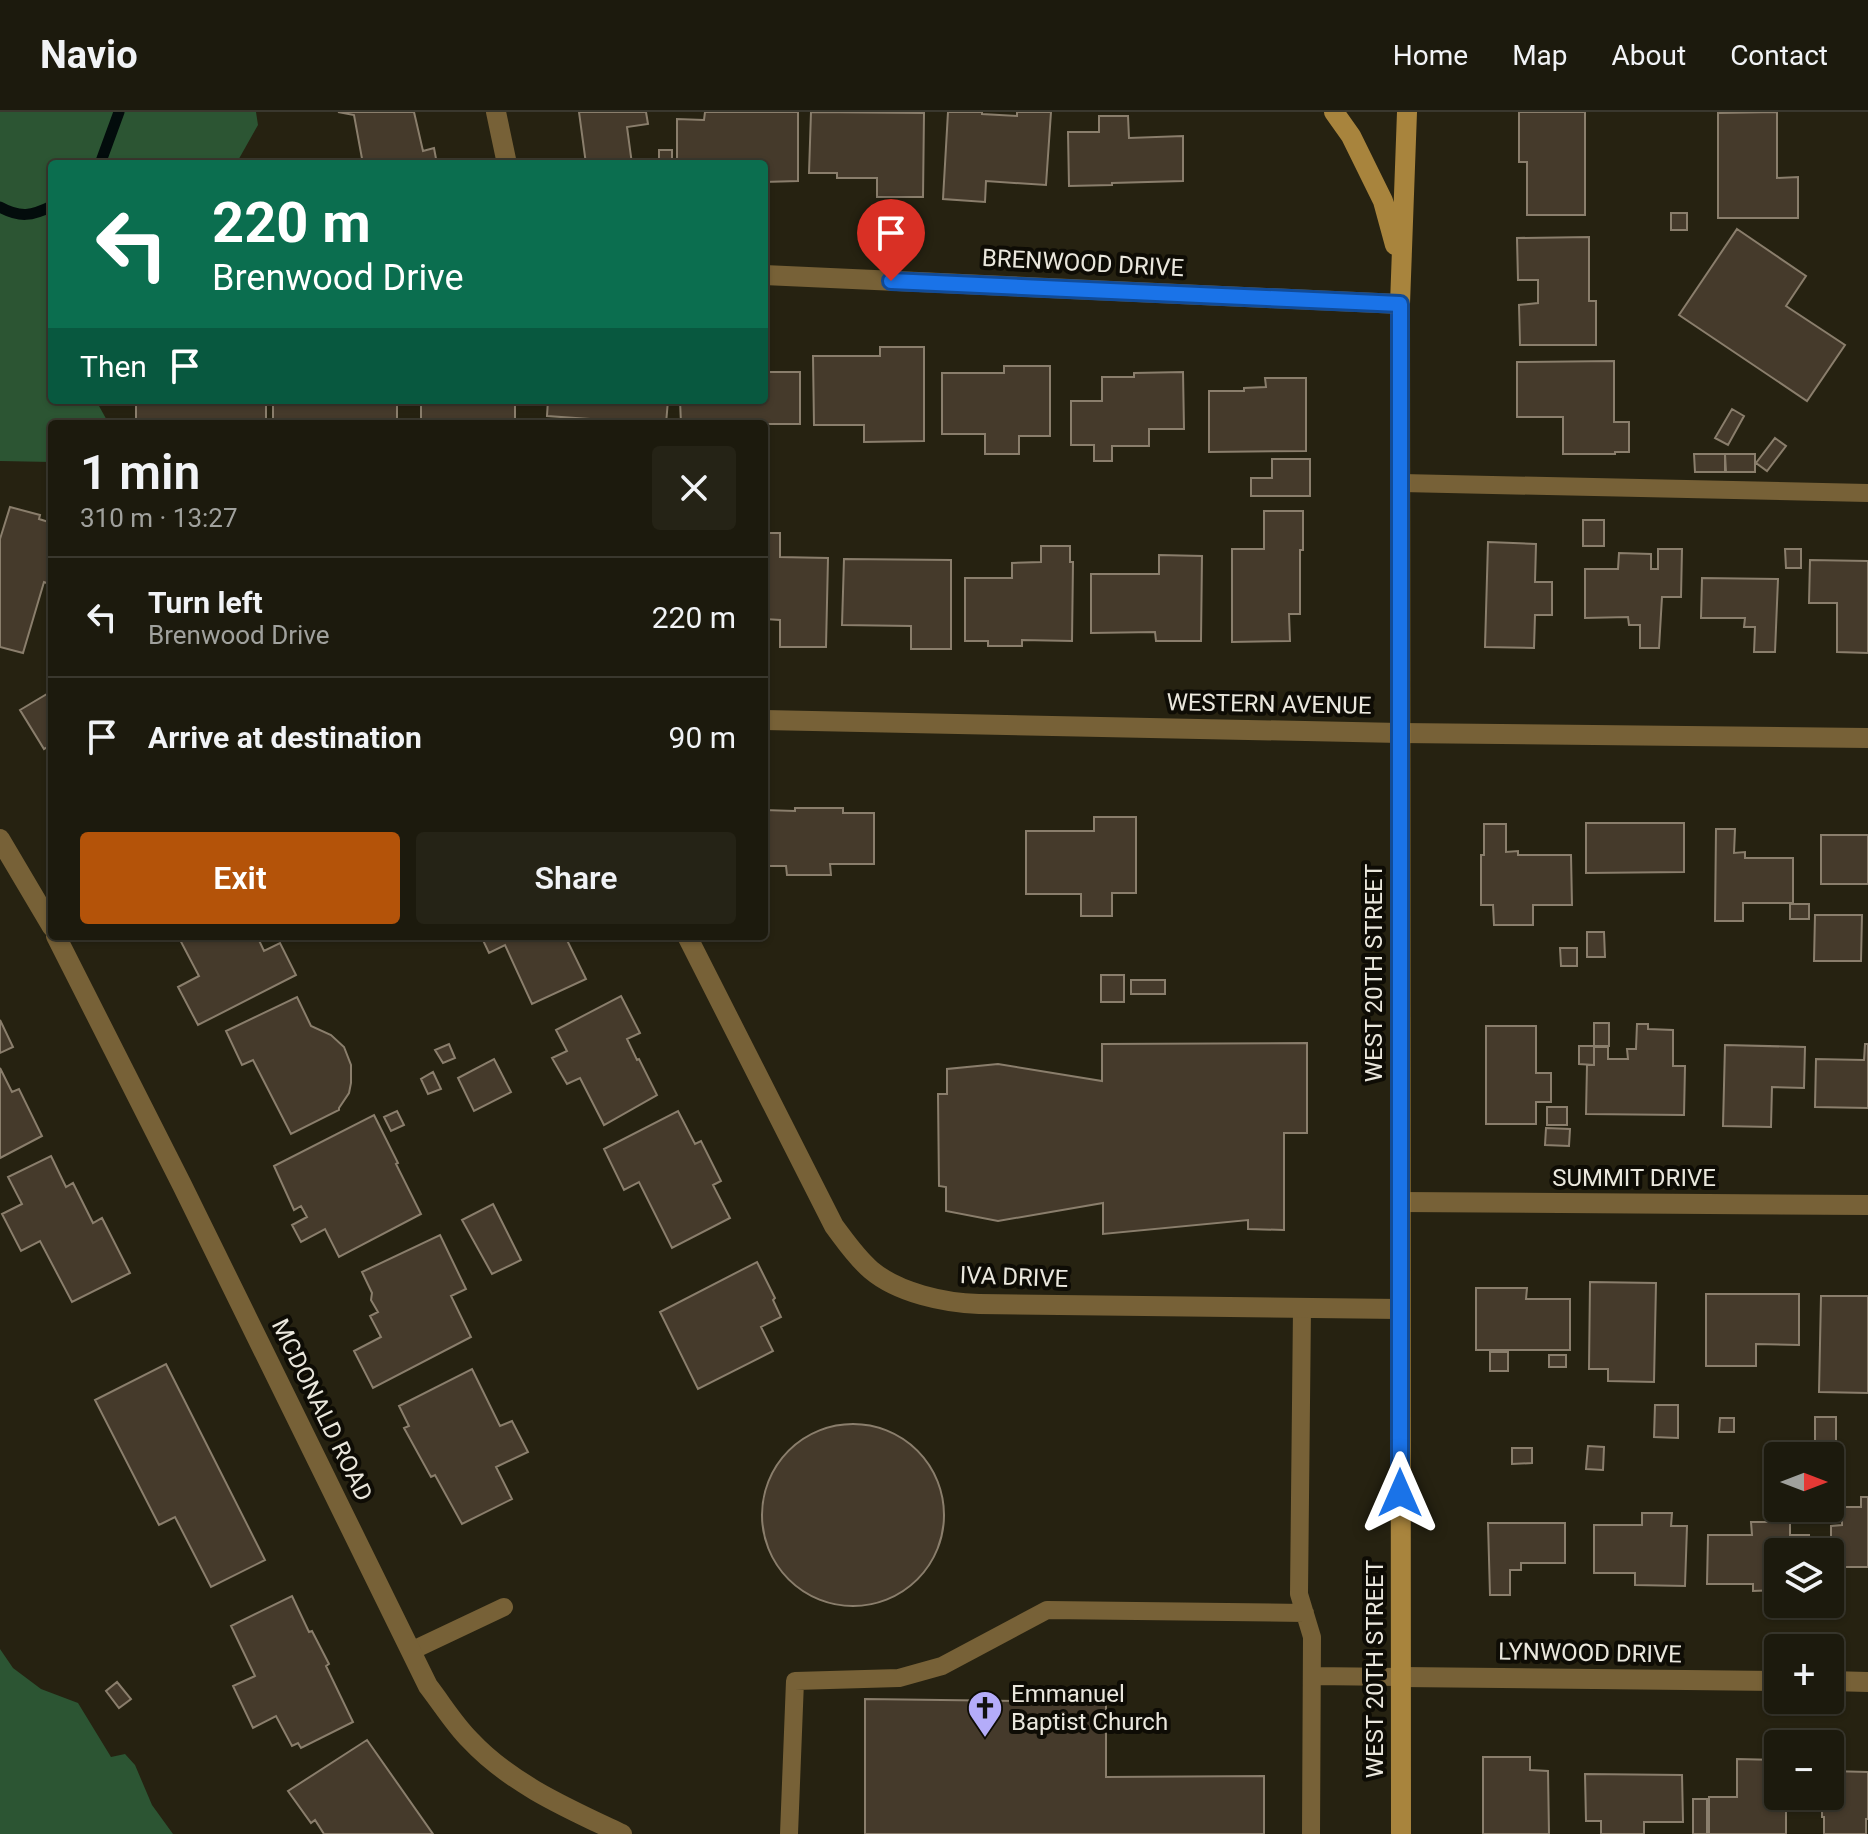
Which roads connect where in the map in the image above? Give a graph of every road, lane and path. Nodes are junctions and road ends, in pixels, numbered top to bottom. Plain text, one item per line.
1 (496, 112) edge
2 (1334, 112) edge
3 (1407, 112) edge
4 (506, 160) edge
5 (1401, 267) junction
6 (768, 275) edge
7 (1400, 304) junction
8 (1402, 483) junction
9 (1868, 493) edge
10 (768, 720) edge
11 (1400, 733) junction
12 (1868, 738) edge
13 (0, 839) edge
14 (47, 906) edge
15 (58, 940) edge
16 (689, 940) edge
17 (1400, 1202) junction
18 (1868, 1205) edge
19 (1302, 1308) junction
20 (1400, 1309) junction
21 (504, 1607) dead end
22 (1305, 1613) junction
23 (411, 1651) junction
24 (1312, 1676) junction
25 (1401, 1677) junction
26 (1764, 1681) edge
27 (1844, 1681) edge
28 (1868, 1682) edge
29 (622, 1834) edge
30 (789, 1834) edge
31 (1311, 1834) edge
32 (1401, 1834) edge

1 - 4 street
2 - 5 main road
3 - 5 main road, WEST 20TH STREET
5 - 7 main road, WEST 20TH STREET
6 - 7 street, BRENWOOD DRIVE
7 - 8 main road, WEST 20TH STREET
8 - 9 lane
8 - 11 main road, WEST 20TH STREET
10 - 11 street, WESTERN AVENUE
11 - 12 street, WESTERN AVENUE
11 - 17 main road, WEST 20TH STREET
13 - 14 street
15 - 23 street, MCDONALD ROAD
16 - 19 street, IVA DRIVE
17 - 18 street, SUMMIT DRIVE
17 - 20 main road, WEST 20TH STREET
19 - 20 street, IVA DRIVE
19 - 22 lane
20 - 25 main road, WEST 20TH STREET
21 - 23 lane
22 - 24 lane
22 - 30 lane
23 - 29 street, MCDONALD ROAD
24 - 25 lane
24 - 31 lane
25 - 26 street, LYNWOOD DRIVE
25 - 32 main road, WEST 20TH STREET
27 - 28 street

